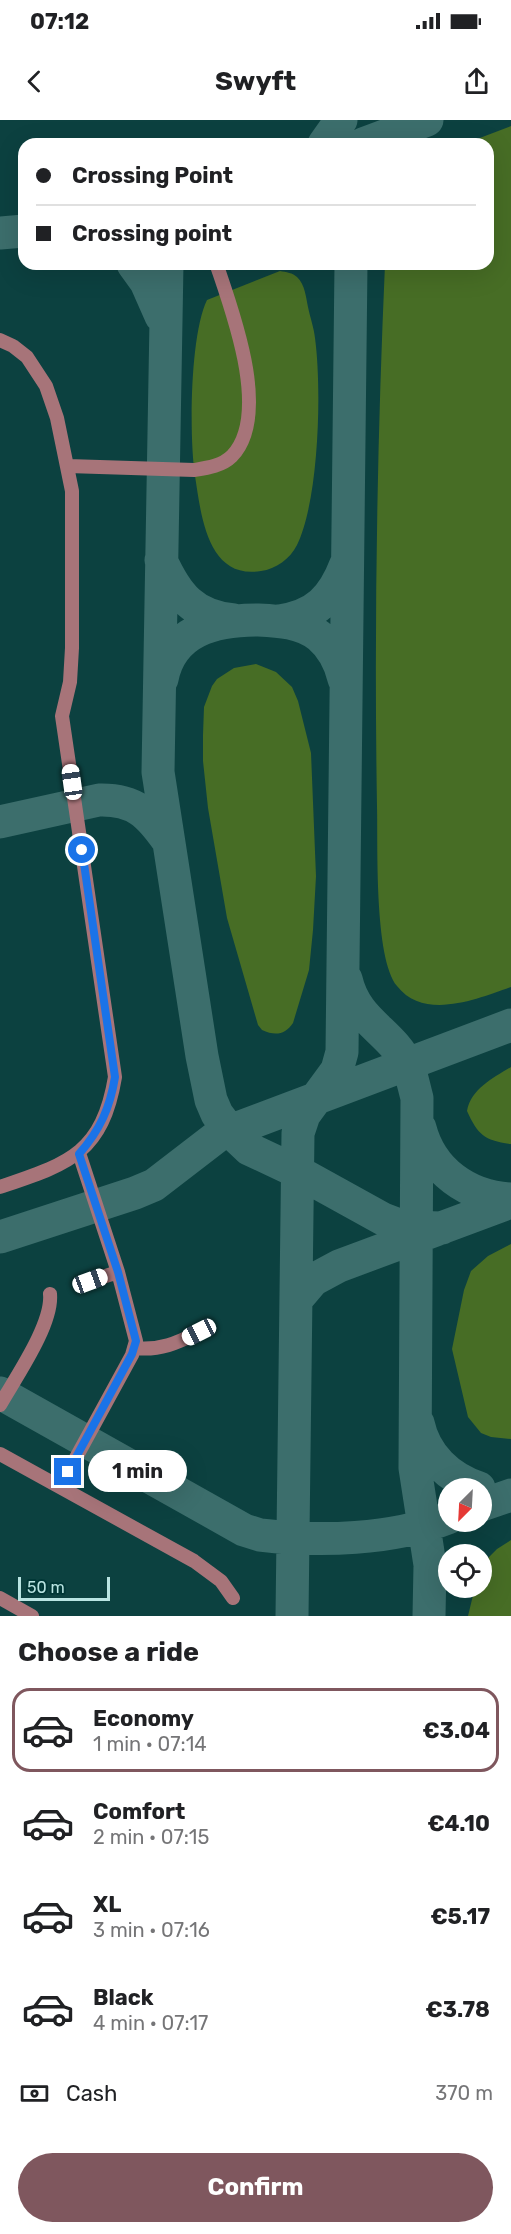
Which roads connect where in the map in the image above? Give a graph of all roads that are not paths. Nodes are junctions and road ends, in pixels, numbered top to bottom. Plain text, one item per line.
1 (218, 270) edge
2 (0, 340) edge
3 (68, 466) junction
4 (79, 1154) junction
5 (0, 1187) edge
6 (118, 1272) junction
7 (90, 1281) dead end
8 (50, 1293) dead end
9 (199, 1332) dead end
10 (134, 1348) junction
11 (0, 1405) edge
12 (0, 1454) edge
13 (60, 1487) junction
14 (0, 1598) edge
15 (233, 1598) dead end
16 (32, 1616) edge

1 - 3 lane
2 - 3 lane
3 - 4 lane
4 - 5 lane
4 - 6 lane
6 - 7 lane
6 - 10 lane
8 - 11 lane
9 - 10 lane
10 - 13 lane
12 - 13 lane
13 - 15 lane
14 - 16 lane

